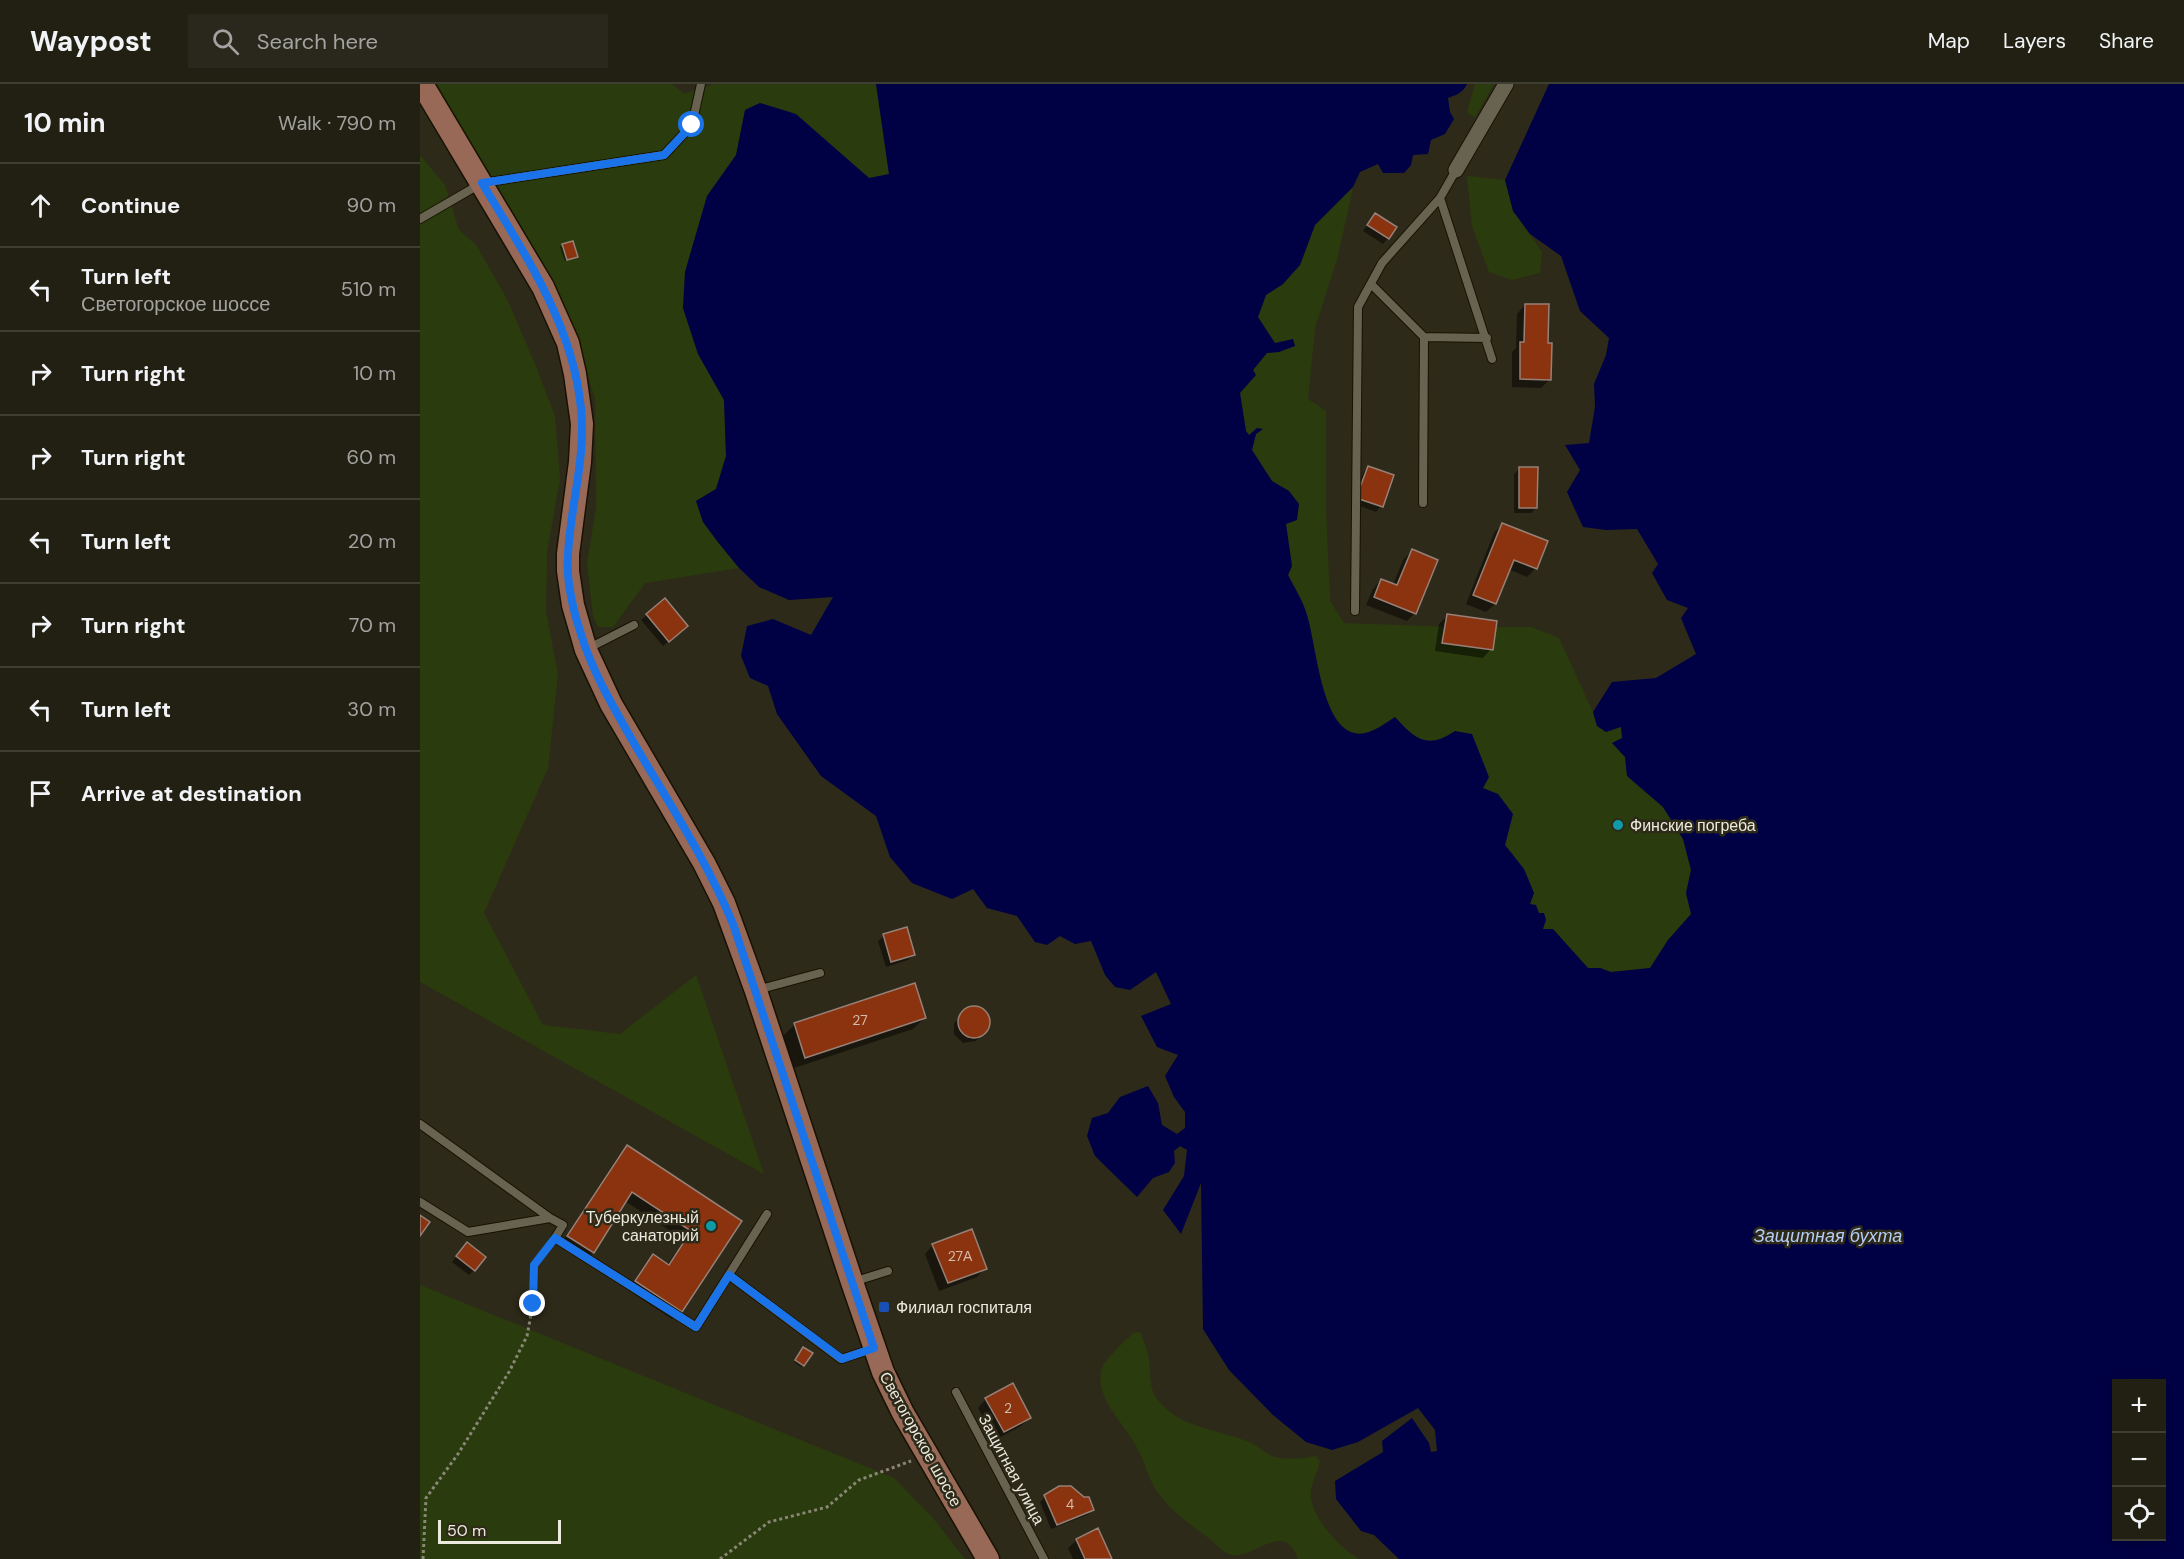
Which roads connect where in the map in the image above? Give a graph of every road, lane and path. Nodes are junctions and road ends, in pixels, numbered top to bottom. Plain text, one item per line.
1 (422, 84) edge
2 (701, 84) edge
3 (1506, 84) edge
4 (1456, 170) joint
5 (482, 183) junction
6 (1440, 198) junction
7 (420, 219) edge
8 (1371, 284) junction
9 (1424, 338) junction
10 (1487, 338) junction
11 (1492, 359) dead end
12 (1423, 503) dead end
13 (1355, 611) dead end
14 (634, 625) dead end
15 (586, 650) junction
16 (820, 973) dead end
17 (756, 991) junction
18 (420, 1124) edge
19 (420, 1202) edge
20 (767, 1214) dead end
21 (550, 1218) junction
22 (555, 1238) junction
23 (888, 1271) dead end
24 (729, 1275) junction
25 (852, 1282) junction
26 (874, 1348) junction
27 (956, 1392) dead end
28 (927, 1456) junction
29 (423, 1559) edge
30 (720, 1559) edge
31 (988, 1559) edge
32 (1044, 1559) edge

1 - 5 main road, Светогорское шоссе
2 - 5 lane
3 - 4 street
4 - 6 lane
5 - 7 lane
5 - 15 main road, Светогорское шоссе
6 - 8 lane
6 - 10 lane
8 - 9 lane
8 - 13 lane
9 - 10 lane
9 - 12 lane
10 - 11 lane
14 - 15 lane
15 - 17 main road, Светогорское шоссе
16 - 17 lane
17 - 25 main road, Светогорское шоссе
18 - 21 lane
19 - 21 lane
20 - 24 lane
21 - 22 lane
22 - 24 lane
22 - 29 path
23 - 25 lane
24 - 26 lane
25 - 26 main road, Светогорское шоссе
26 - 28 main road, Светогорское шоссе
27 - 32 lane, Защитная улица
28 - 30 path
28 - 31 main road, Светогорское шоссе

